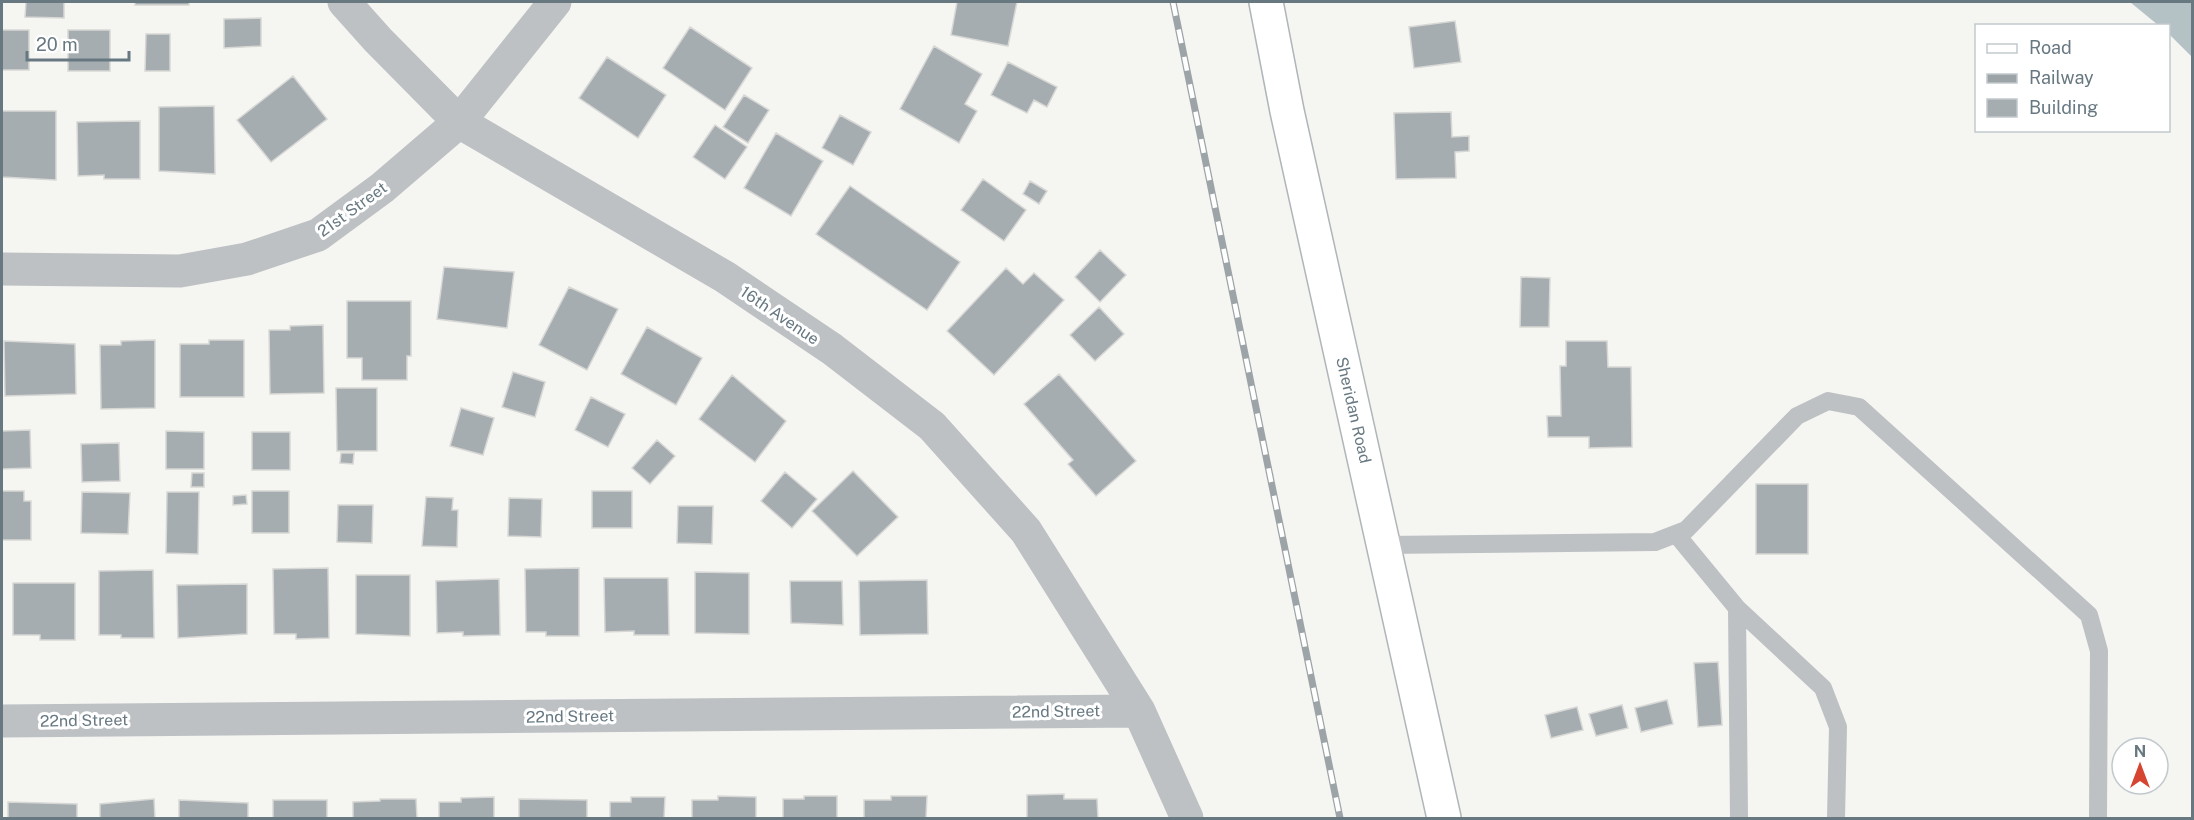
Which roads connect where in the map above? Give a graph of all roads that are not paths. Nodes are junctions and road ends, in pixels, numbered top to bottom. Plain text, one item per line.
1 (344, 2) edge
2 (555, 2) edge
3 (1266, 2) edge
4 (459, 122) junction
5 (2, 269) edge
6 (1676, 534) junction
7 (1384, 545) junction
8 (1737, 608) junction
9 (1139, 711) junction
10 (2, 721) edge
11 (1187, 819) edge
12 (1444, 819) edge
13 (1738, 819) edge
14 (1836, 819) edge
15 (2098, 819) edge

1 - 4 street, 16th Avenue
2 - 4 street, 21st Street
3 - 7 street, Sheridan Road
4 - 5 street, 21st Street
4 - 9 street, 16th Avenue
6 - 7 lane
6 - 8 lane
6 - 15 lane
7 - 12 street, Sheridan Road
8 - 13 lane
8 - 14 lane
9 - 10 street, 22nd Street
9 - 11 street, 16th Avenue

